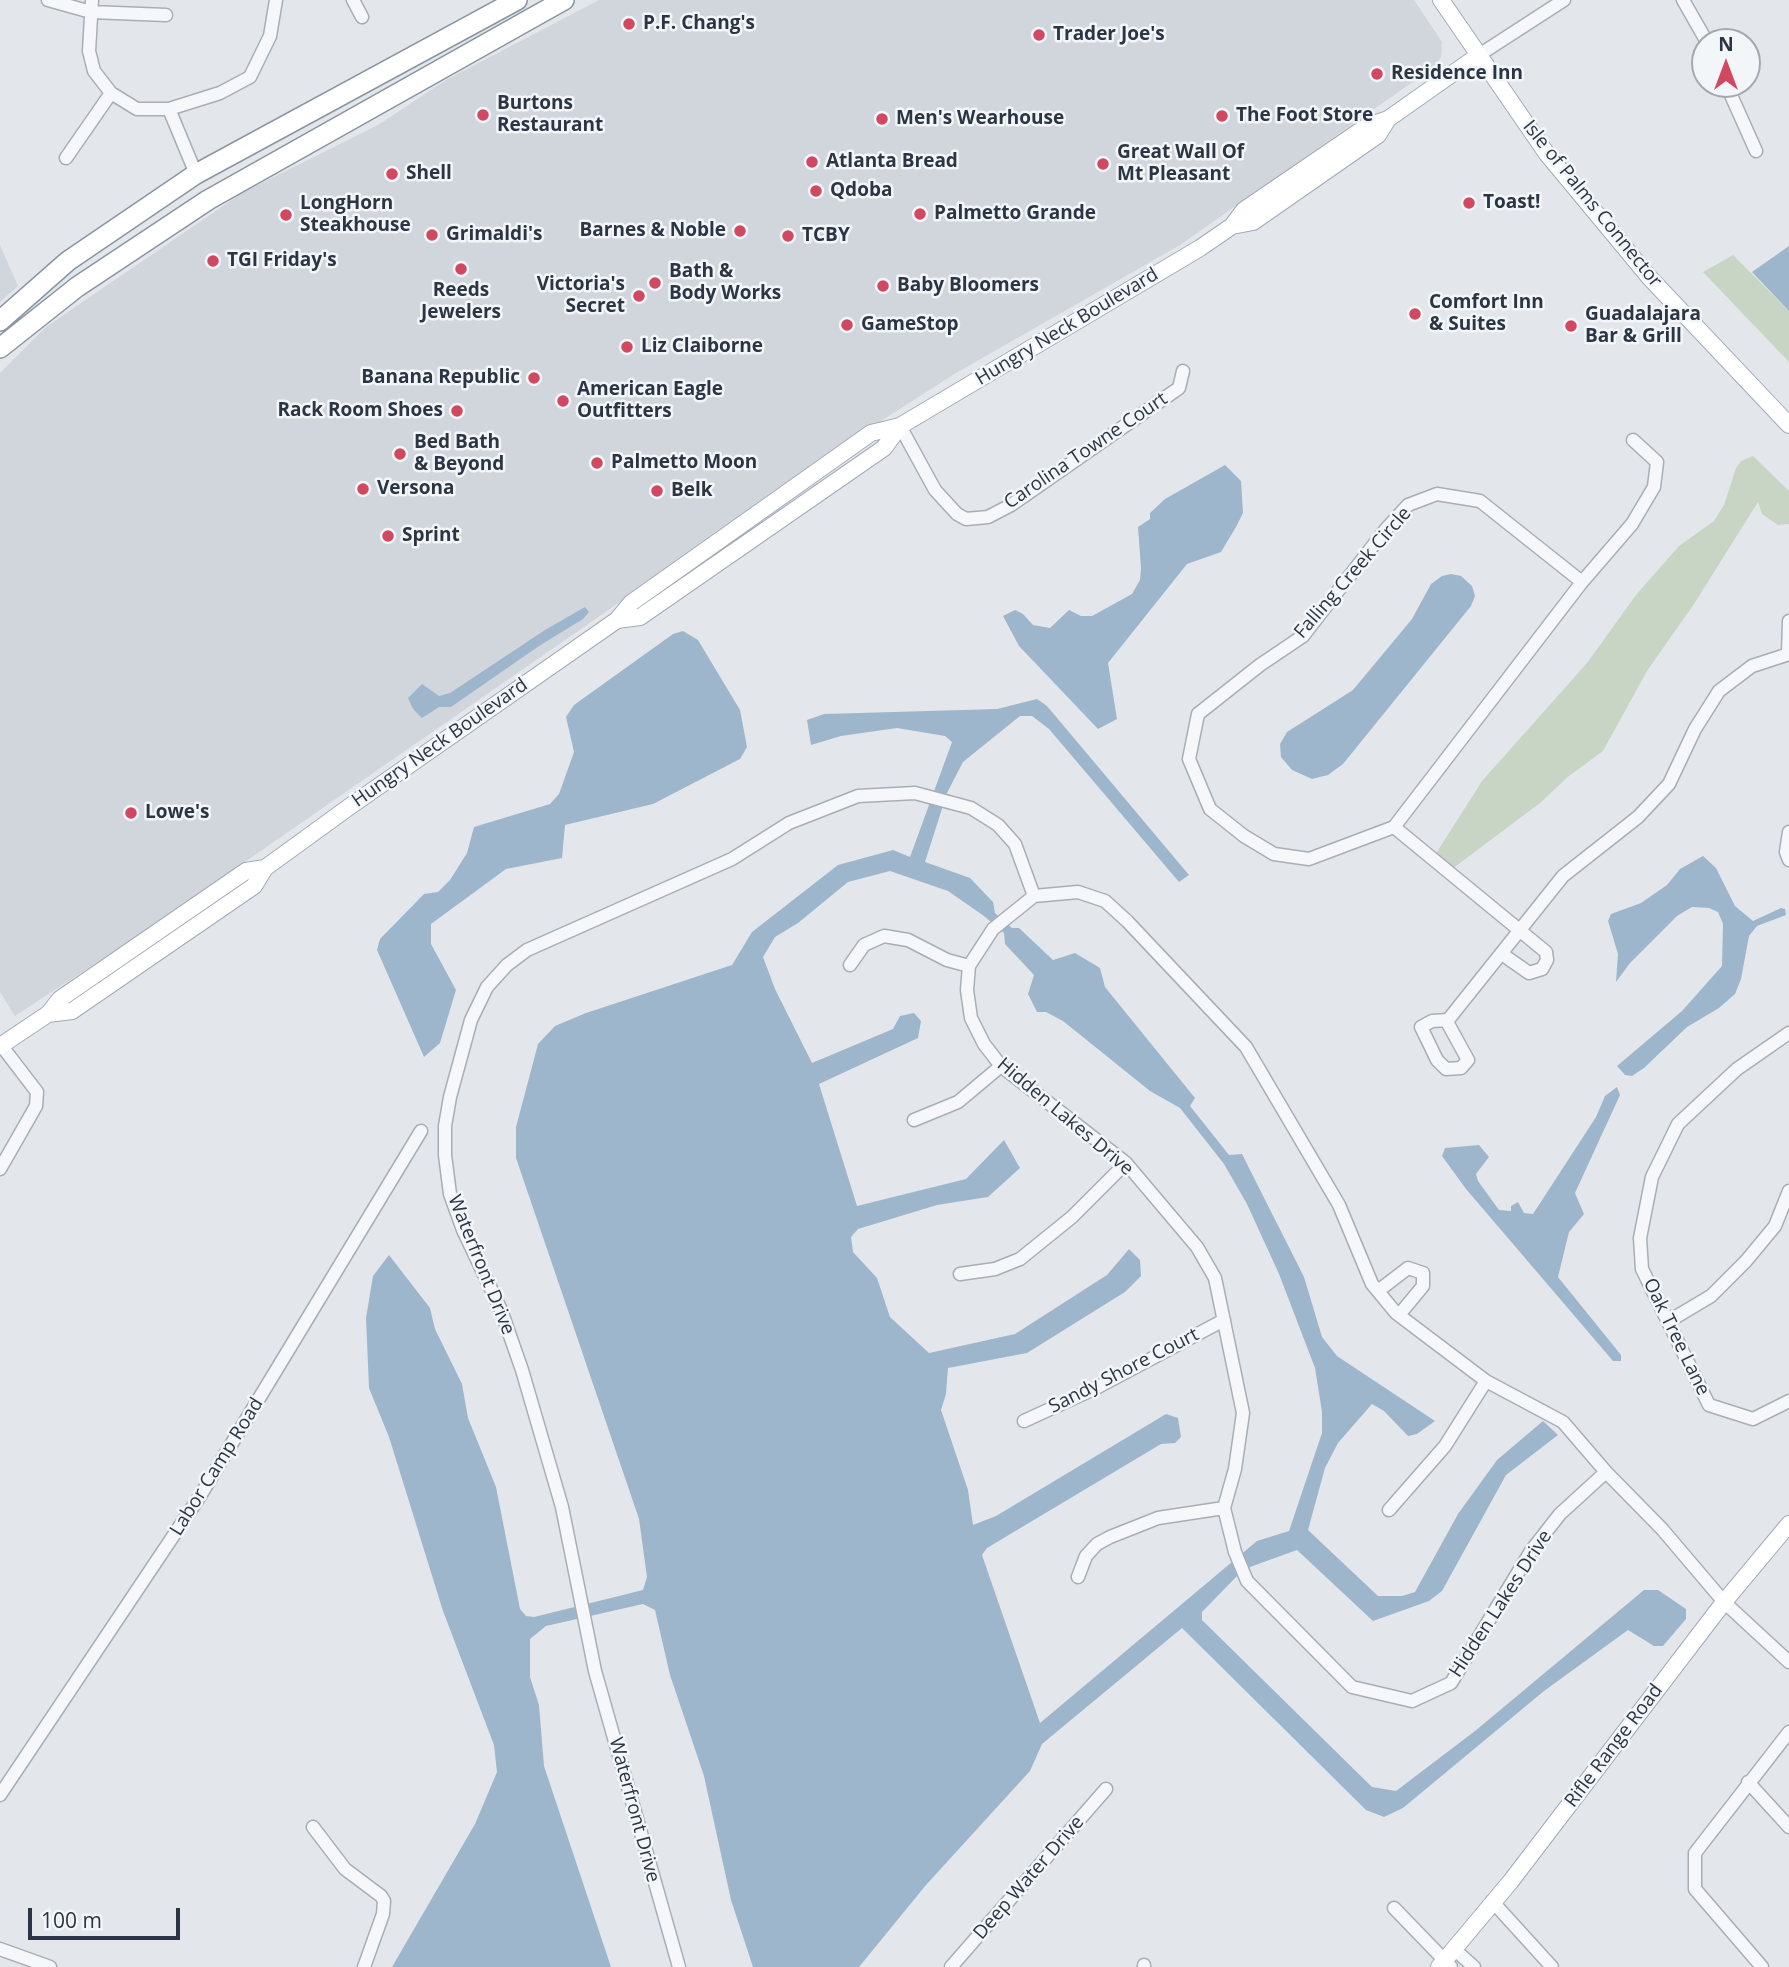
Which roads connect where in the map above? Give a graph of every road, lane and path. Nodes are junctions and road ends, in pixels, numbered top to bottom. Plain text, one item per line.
1 (48, 0) edge
2 (276, 0) edge
3 (353, 0) edge
4 (517, 0) edge
5 (564, 0) edge
6 (1441, 0) edge
7 (1564, 0) edge
8 (1683, 0) edge
9 (91, 6) edge
10 (166, 15) dead end
11 (362, 18) dead end
12 (1699, 28) edge
13 (1479, 55) junction
14 (111, 93) junction
15 (1732, 98) edge
16 (169, 109) junction
17 (1388, 119) junction
18 (1352, 135) junction
19 (1756, 151) dead end
20 (66, 158) dead end
21 (196, 174) junction
22 (1322, 174) junction
23 (1265, 195) junction
24 (1232, 226) junction
25 (0, 321) edge
26 (0, 348) edge
27 (1183, 371) dead end
28 (1789, 425) edge
29 (900, 426) junction
30 (1633, 440) dead end
31 (1581, 582) junction
32 (1789, 621) edge
33 (1788, 654) edge
34 (1395, 827) junction
35 (1789, 832) edge
36 (1789, 860) edge
37 (1034, 896) junction
38 (1521, 932) junction
39 (1502, 954) junction
40 (850, 965) dead end
41 (969, 966) junction
42 (1446, 1020) dead end
43 (1789, 1033) edge
44 (0, 1046) edge
45 (1001, 1066) junction
46 (914, 1120) dead end
47 (421, 1131) dead end
48 (1126, 1163) junction
49 (0, 1169) edge
50 (1788, 1191) edge
51 (960, 1274) dead end
52 (1378, 1291) junction
53 (1399, 1315) junction
54 (1224, 1320) junction
55 (1669, 1321) junction
56 (1486, 1381) junction
57 (1789, 1401) edge
58 (1024, 1421) dead end
59 (1606, 1472) junction
60 (1224, 1508) junction
61 (1389, 1510) dead end
62 (1789, 1524) edge
63 (1078, 1577) dead end
64 (1724, 1602) junction
65 (1789, 1662) edge
66 (1789, 1732) edge
67 (1748, 1782) junction
68 (1107, 1789) dead end
69 (0, 1795) edge
70 (313, 1827) dead end
71 (1789, 1828) edge
72 (1492, 1901) junction
73 (1394, 1908) dead end
74 (0, 1949) edge
75 (1447, 1961) edge
76 (50, 1967) edge
77 (364, 1967) edge
78 (679, 1967) edge
79 (951, 1967) edge
80 (1474, 1967) edge
81 (1552, 1967) edge
82 (1762, 1967) edge

1 - 9 street
2 - 16 street
3 - 11 street
4 - 21 highway
5 - 26 highway
6 - 13 main road, Isle of Palms Connector
7 - 13 street
8 - 12 street
9 - 10 street
9 - 14 street
13 - 17 main road, Hungry Neck Boulevard
13 - 28 main road, Isle of Palms Connector
14 - 16 street
14 - 20 street
15 - 19 street
16 - 21 street
17 - 18 main road, Hungry Neck Boulevard
17 - 22 main road, Hungry Neck Boulevard
18 - 22 main road
18 - 23 main road, Hungry Neck Boulevard
21 - 25 highway
22 - 23 main road
22 - 24 main road, Hungry Neck Boulevard
23 - 24 main road, Hungry Neck Boulevard
24 - 29 main road, Hungry Neck Boulevard
27 - 29 street, Carolina Towne Court
29 - 44 main road, Hungry Neck Boulevard
30 - 31 street
31 - 34 street
31 - 34 street, Falling Creek Circle
32 - 33 street
33 - 38 street
34 - 38 street
35 - 36 street
37 - 41 street
37 - 52 street
37 - 78 street, Waterfront Drive
38 - 39 street
38 - 39 street
39 - 42 street
40 - 41 street
41 - 45 street, Hidden Lakes Drive
43 - 55 street, Oak Tree Lane
44 - 49 street
45 - 46 street
45 - 48 street, Hidden Lakes Drive
47 - 69 street, Labor Camp Road
48 - 51 street
48 - 54 street, Hidden Lakes Drive
50 - 55 street
52 - 53 street
52 - 53 street
53 - 56 street
54 - 58 street, Sandy Shore Court
54 - 60 street, Hidden Lakes Drive
55 - 57 street, Oak Tree Lane
56 - 59 street
56 - 61 street
59 - 60 street, Hidden Lakes Drive
59 - 64 street
60 - 63 street
62 - 64 main road, Rifle Range Road
64 - 65 street
64 - 72 main road, Rifle Range Road
66 - 67 street
67 - 71 street
67 - 82 street
68 - 79 street, Deep Water Drive
70 - 77 street
72 - 75 main road, Rifle Range Road
72 - 81 street
73 - 75 street
74 - 76 street
75 - 80 street

